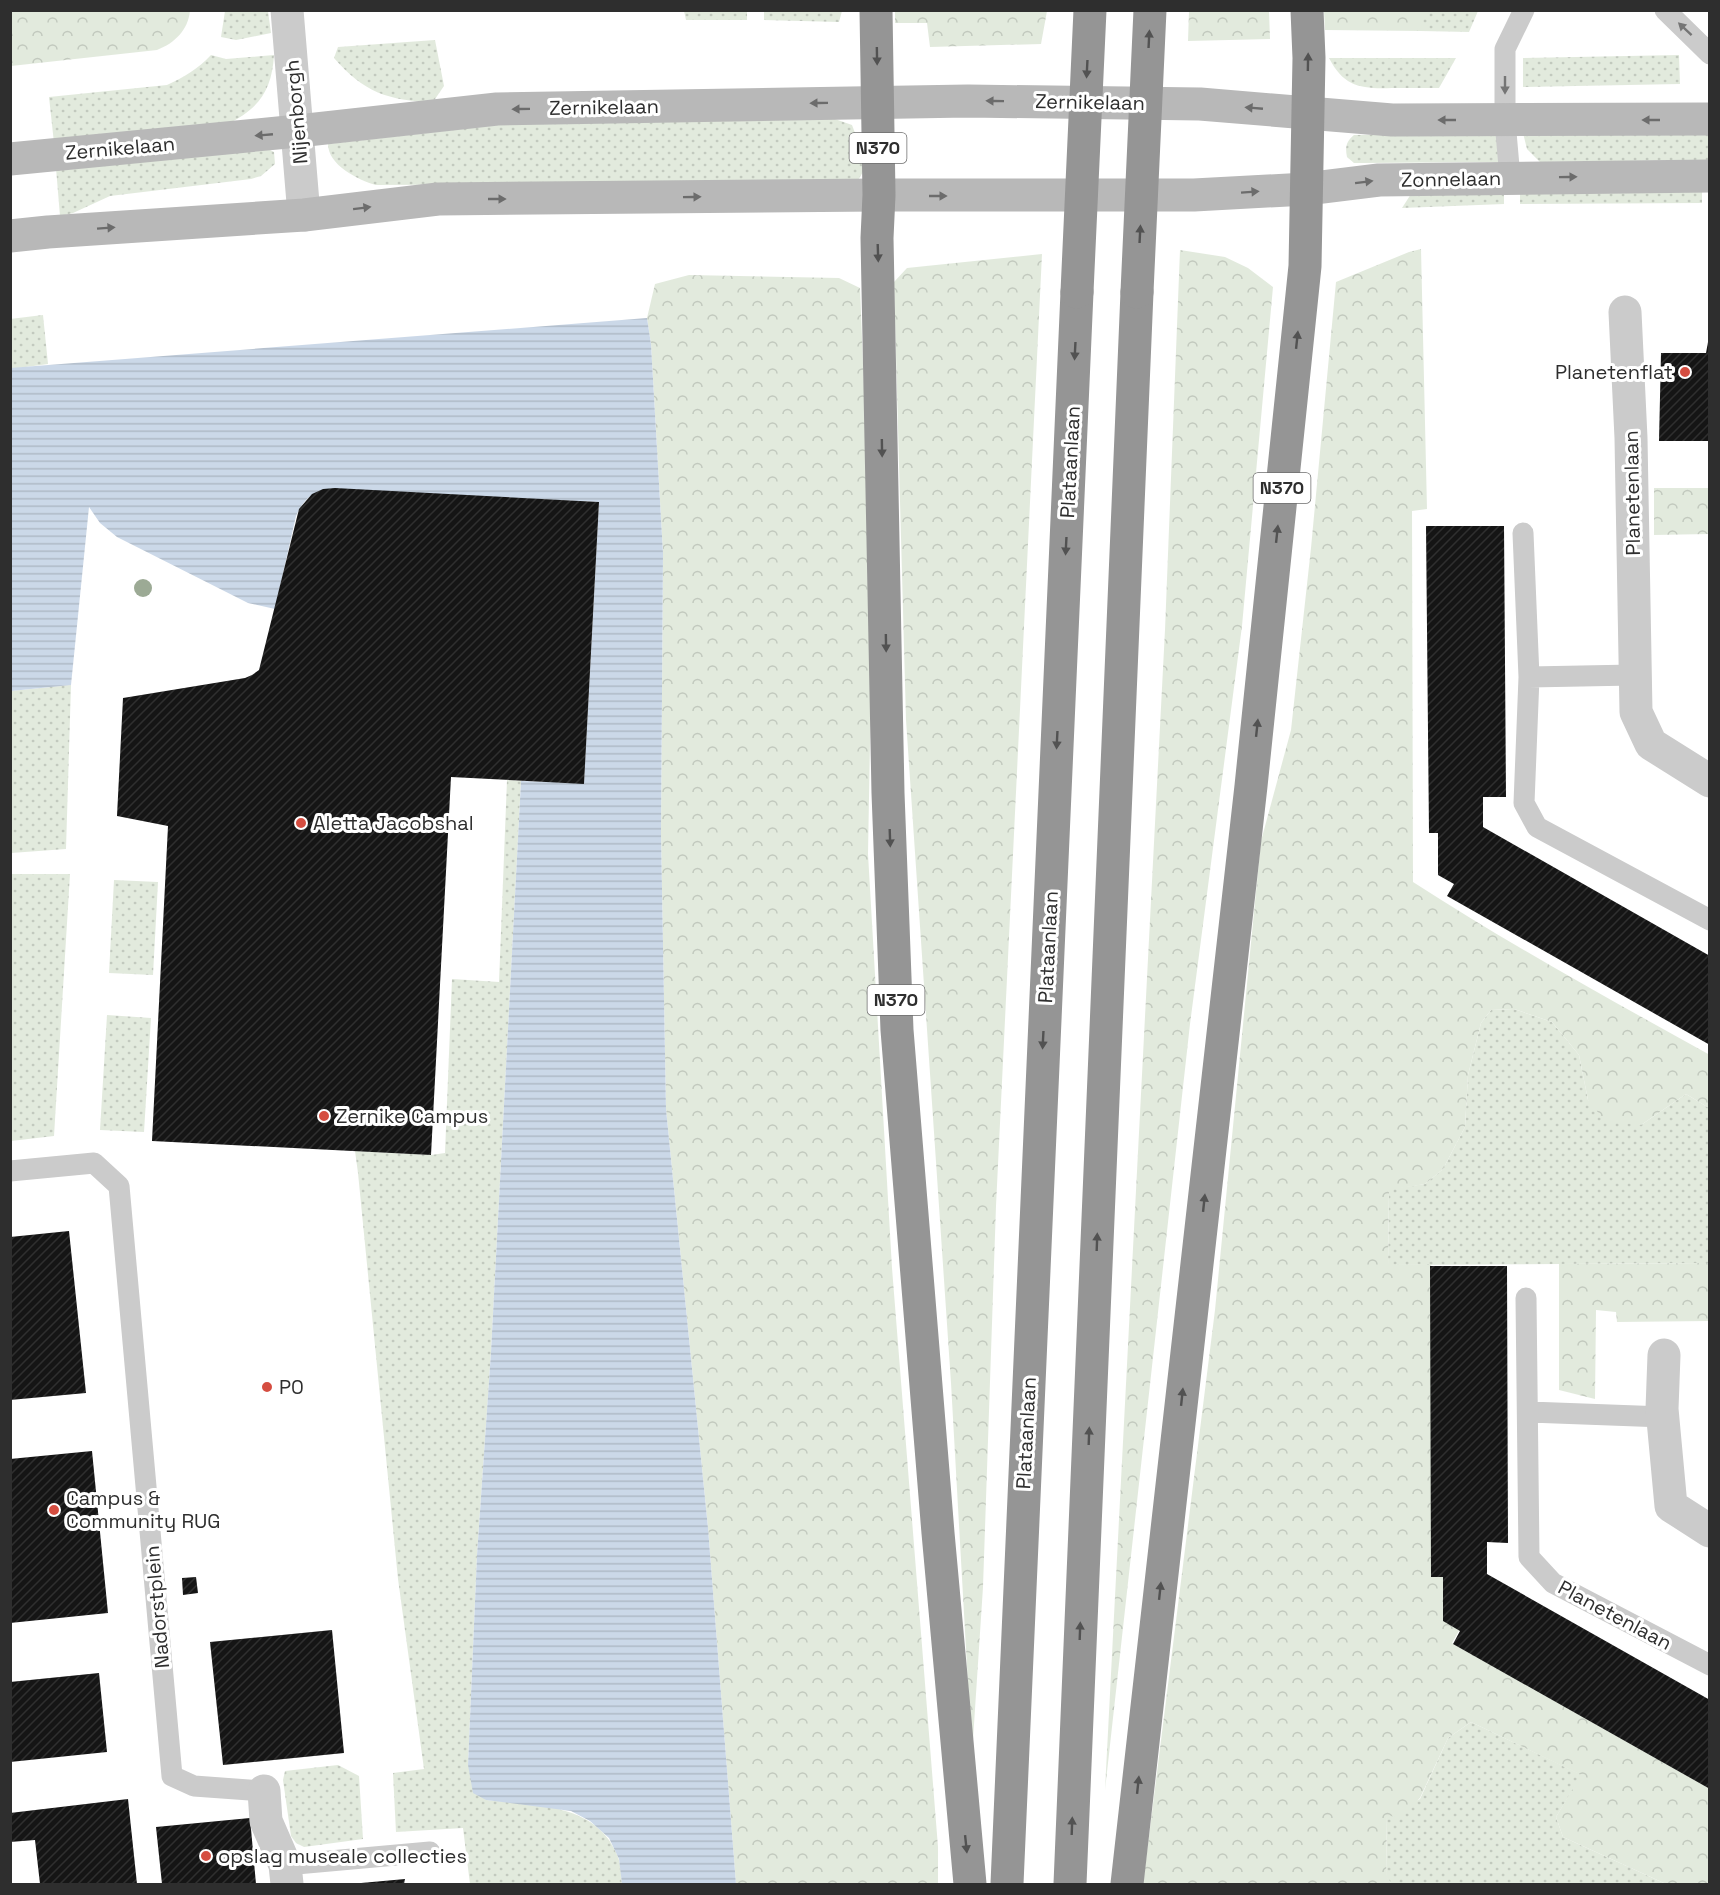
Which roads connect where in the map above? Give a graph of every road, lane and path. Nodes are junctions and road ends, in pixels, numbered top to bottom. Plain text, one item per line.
1 (287, 10) edge
2 (876, 10) edge
3 (1090, 10) edge
4 (1150, 10) edge
5 (1307, 10) edge
6 (1524, 10) edge
7 (1665, 10) edge
8 (1710, 54) edge
9 (877, 101) junction
10 (1308, 113) junction
11 (1710, 119) edge
12 (1505, 121) junction
13 (298, 131) junction
14 (10, 159) edge
15 (1710, 176) edge
16 (1510, 178) junction
17 (1306, 189) junction
18 (879, 195) junction
19 (304, 215) junction
20 (10, 237) edge
21 (1625, 312) dead end
22 (1523, 533) dead end
23 (1634, 675) junction
24 (1529, 677) junction
25 (1710, 781) edge
26 (1710, 920) edge
27 (10, 1171) edge
28 (1526, 1298) dead end
29 (1664, 1354) dead end
30 (1528, 1412) junction
31 (1664, 1417) junction
32 (1710, 1531) edge
33 (1710, 1665) edge
34 (264, 1791) joint
35 (430, 1852) dead end
36 (286, 1875) edge
37 (970, 1884) edge
38 (1007, 1884) edge
39 (1070, 1884) edge
40 (1127, 1884) edge

1 - 13 street, Nijenborgh
2 -> 9 highway, N370
3 -> 38 highway, Plataanlaan, bridge
39 -> 4 highway, bridge
10 -> 5 highway, N370
6 -> 12 lane
8 -> 7 lane
10 -> 9 street, Zernikelaan
9 -> 13 street, Zernikelaan
9 - 18 highway, N370
12 -> 10 street
10 - 17 highway, N370
11 -> 12 street
12 - 16 lane
13 -> 14 street, Zernikelaan
13 - 19 street, Nijenborgh
16 -> 15 street, Zonnelaan
17 -> 16 street, Zonnelaan
18 -> 17 street, Zonnelaan
40 -> 17 highway, N370
19 -> 18 street
18 -> 37 highway, N370
20 -> 19 street
21 - 23 street, Planetenlaan
22 - 24 lane
23 - 24 lane
23 - 25 street, Planetenlaan
24 - 26 lane
27 - 34 lane, Nadorstplein
28 - 30 lane, Planetenlaan
29 - 31 street
30 - 31 lane
30 - 33 lane, Planetenlaan
31 - 32 street
34 - 36 street, Nadorstplein
35 - 36 lane

